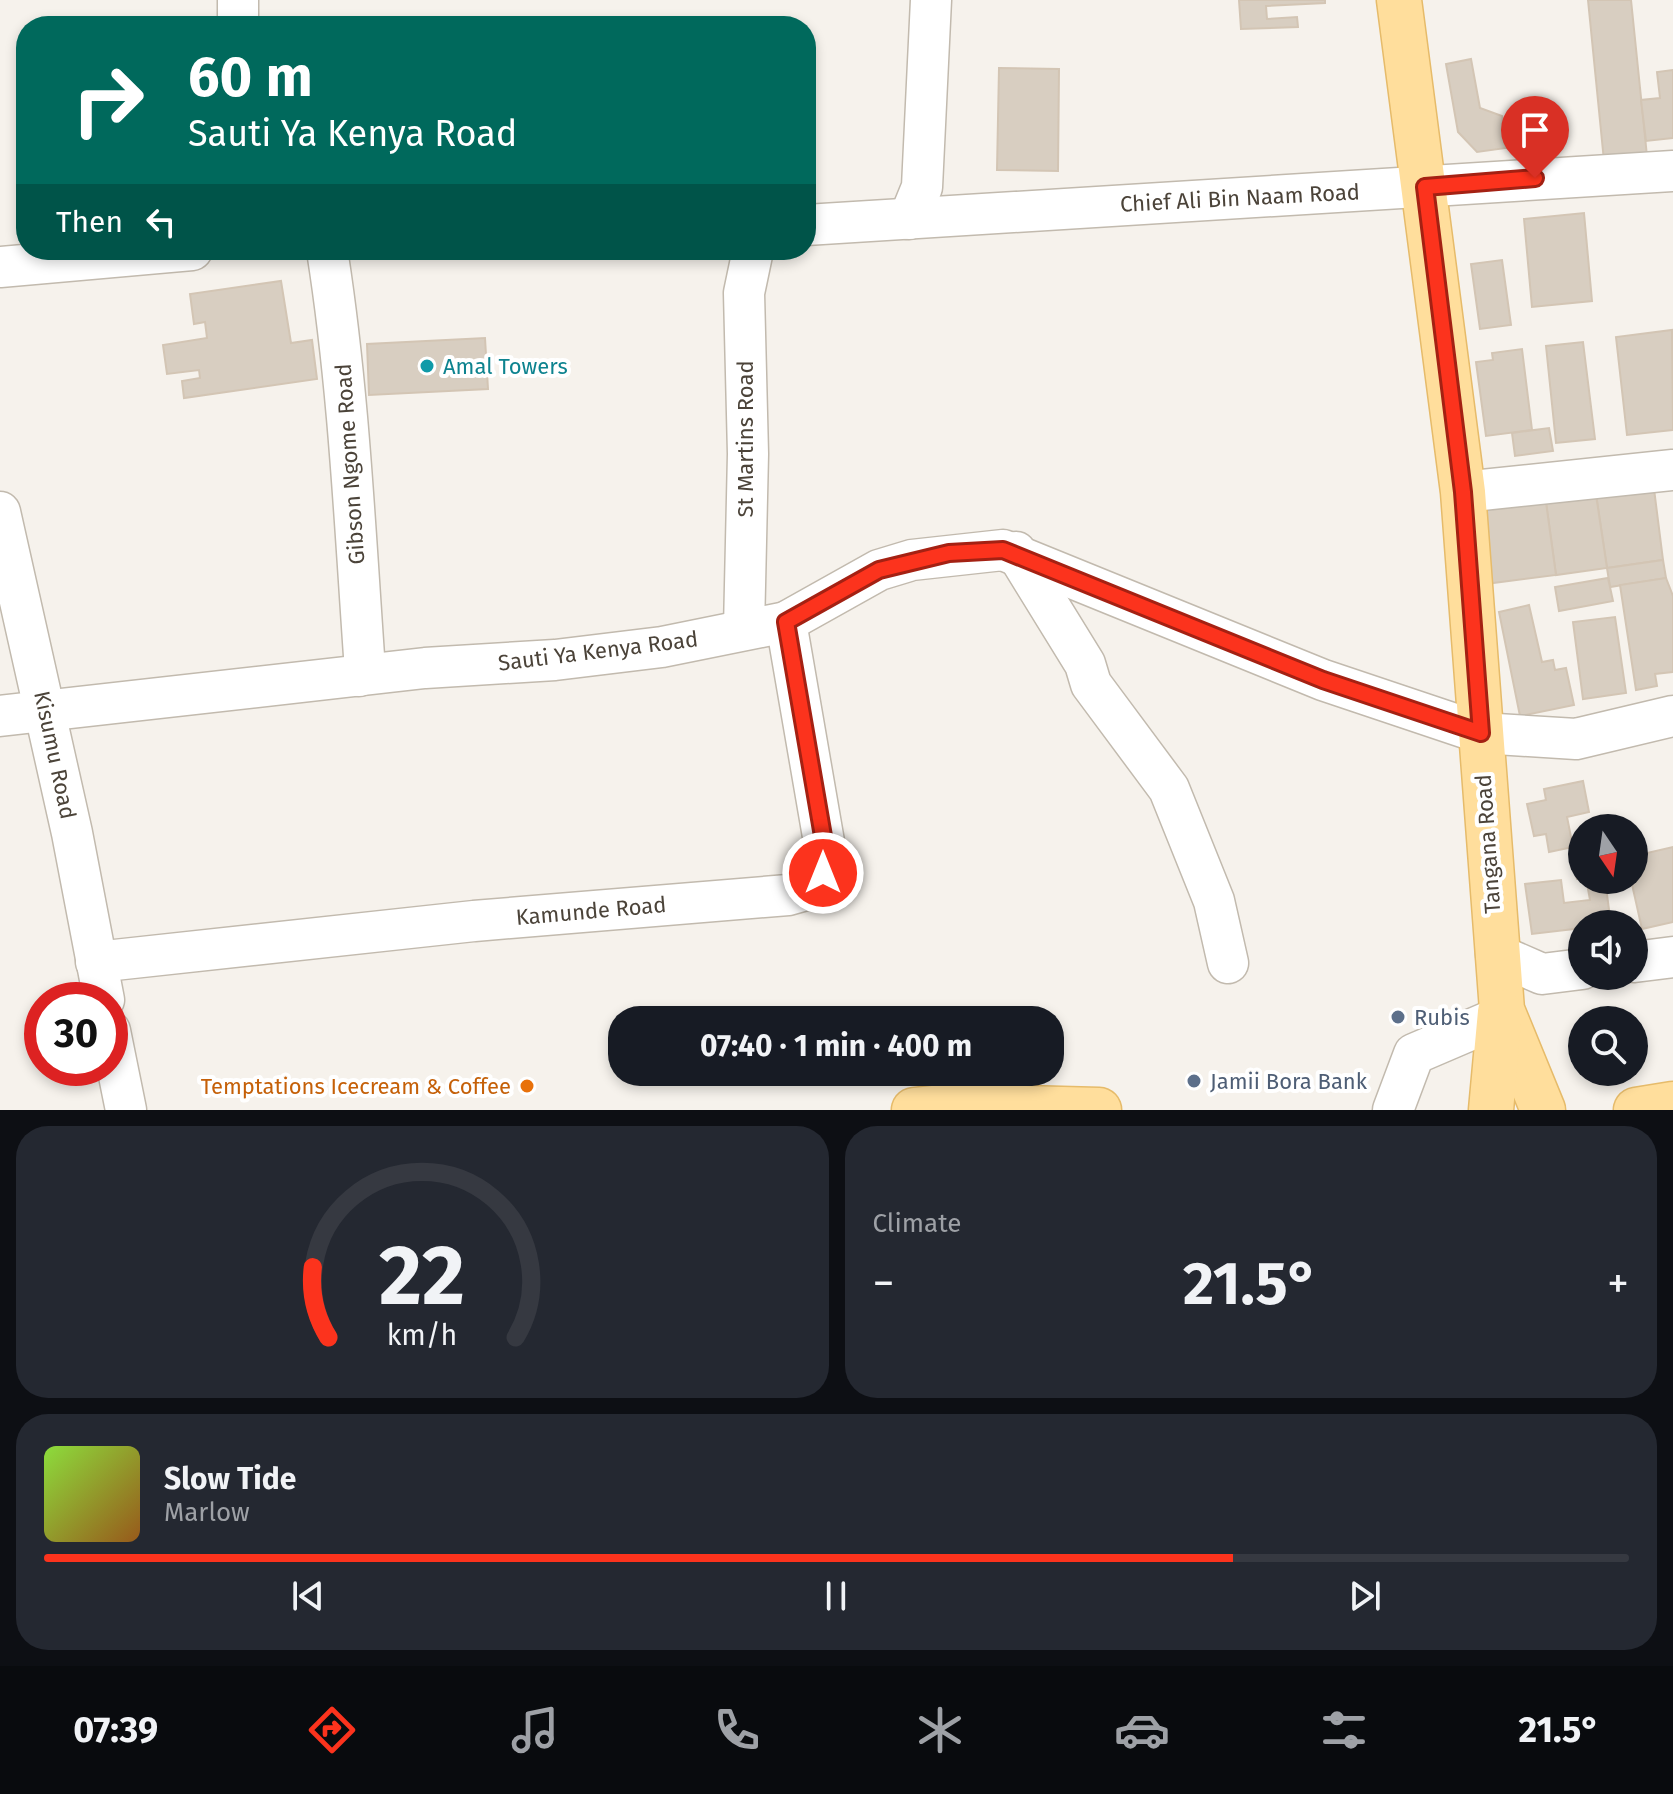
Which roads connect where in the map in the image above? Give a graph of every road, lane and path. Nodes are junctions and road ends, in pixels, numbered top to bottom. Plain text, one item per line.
1 (931, 0) edge
2 (1402, 4) edge
3 (1673, 171) edge
4 (1425, 187) junction
5 (909, 219) junction
6 (816, 224) edge
7 (79, 260) edge
8 (329, 260) edge
9 (751, 260) edge
10 (0, 267) edge
11 (1673, 470) edge
12 (1463, 492) junction
13 (0, 512) edge
14 (1016, 552) junction
15 (786, 622) junction
16 (744, 629) junction
17 (359, 676) junction
18 (46, 713) junction
19 (0, 716) edge
20 (1673, 716) edge
21 (1481, 733) junction
22 (1496, 954) junction
23 (1673, 957) edge
24 (1648, 960) edge
25 (1228, 963) dead end
26 (1568, 971) edge
27 (100, 981) edge
28 (1500, 1014) junction
29 (121, 1086) edge
30 (1673, 1104) edge
31 (126, 1110) edge
32 (914, 1110) edge
33 (1099, 1110) edge
34 (1393, 1110) edge
35 (1491, 1110) edge
36 (1503, 1110) edge
37 (1513, 1110) edge
38 (1543, 1110) edge
39 (1636, 1110) edge

1 - 5 street
2 - 4 main road, Tangana Road
3 - 4 street, Chief Ali Bin Naam Road
4 - 5 street, Chief Ali Bin Naam Road
4 - 12 main road, Tangana Road
5 - 6 street, Chief Ali Bin Naam Road
7 - 10 street
8 - 17 street, Gibson Ngome Road
9 - 16 street, St Martins Road
11 - 12 street
12 - 21 main road, Tangana Road
13 - 18 street, Kisumu Road
14 - 15 street, Sauti Ya Kenya Road
14 - 21 street, Sauti Ya Kenya Road
14 - 25 street
15 - 16 street, Sauti Ya Kenya Road
15 - 27 street, Kamunde Road
16 - 17 street, Sauti Ya Kenya Road
17 - 18 street, Sauti Ya Kenya Road
18 - 19 street, Sauti Ya Kenya Road
18 - 27 street, Kisumu Road
20 - 21 street, Sauti Ya Kenya Road
21 - 22 main road, Tangana Road
22 - 26 street
22 - 28 main road, Tangana Road
23 - 24 street
28 - 34 street
28 - 35 main road, Tangana Road
28 - 38 main road, Tangana Road
29 - 31 street
30 - 39 main road
32 - 33 main road
36 - 37 main road

